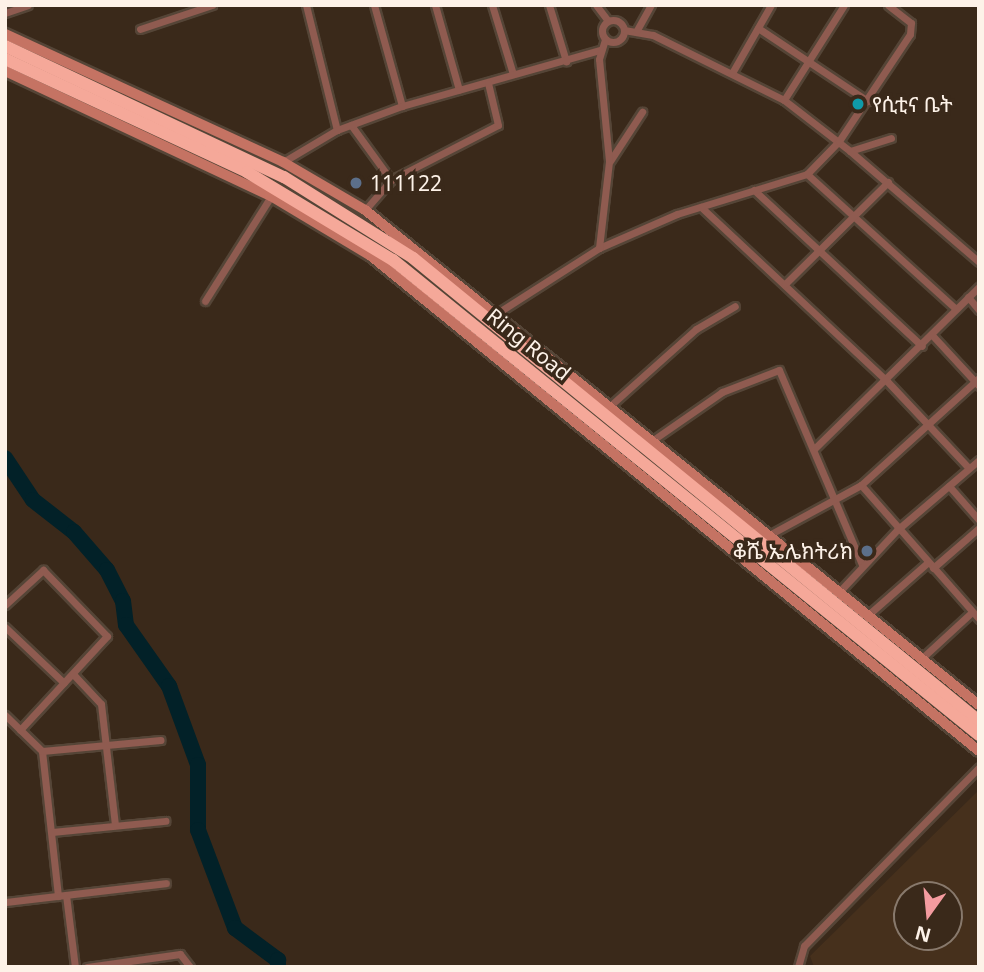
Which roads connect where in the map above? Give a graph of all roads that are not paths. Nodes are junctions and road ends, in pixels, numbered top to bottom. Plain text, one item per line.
1 (28, 5) edge
2 (212, 5) edge
3 (306, 5) edge
4 (374, 5) edge
5 (435, 5) edge
6 (492, 5) edge
7 (549, 5) edge
8 (596, 5) edge
9 (651, 5) edge
10 (770, 5) edge
11 (844, 5) edge
12 (888, 5) edge
13 (5, 13) edge
14 (608, 21) junction
15 (140, 29) dead end
16 (758, 29) junction
17 (624, 30) junction
18 (637, 30) junction
19 (5, 34) edge
20 (605, 39) junction
21 (5, 46) edge
22 (600, 50) junction
23 (5, 59) edge
24 (809, 60) junction
25 (566, 61) junction
26 (5, 71) edge
27 (732, 73) junction
28 (513, 74) junction
29 (488, 83) junction
30 (459, 90) junction
31 (784, 100) junction
32 (868, 101) junction
33 (402, 106) junction
34 (642, 113) dead end
35 (351, 125) junction
36 (337, 130) junction
37 (891, 138) dead end
38 (839, 142) junction
39 (850, 150) junction
40 (609, 161) junction
41 (283, 162) junction
42 (807, 174) junction
43 (391, 180) junction
44 (888, 182) junction
45 (754, 190) junction
46 (271, 197) junction
47 (702, 207) junction
48 (365, 210) junction
49 (854, 219) junction
50 (599, 248) junction
51 (818, 254) junction
52 (979, 262) edge
53 (785, 284) junction
54 (979, 287) edge
55 (968, 298) junction
56 (205, 300) dead end
57 (735, 306) dead end
58 (956, 309) junction
59 (979, 310) edge
60 (499, 312) junction
61 (932, 335) junction
62 (922, 346) junction
63 (886, 379) junction
64 (977, 382) edge
65 (611, 405) junction
66 (929, 424) junction
67 (653, 440) junction
68 (815, 449) junction
69 (979, 460) edge
70 (969, 468) junction
71 (861, 485) junction
72 (949, 486) junction
73 (838, 501) junction
74 (979, 520) edge
75 (979, 528) edge
76 (897, 530) junction
77 (769, 535) junction
78 (862, 565) junction
79 (930, 566) junction
80 (839, 592) junction
81 (5, 606) edge
82 (972, 612) junction
83 (868, 615) junction
84 (979, 619) edge
85 (5, 627) edge
86 (921, 659) junction
87 (74, 674) junction
88 (64, 684) junction
89 (979, 705) edge
90 (5, 715) edge
91 (979, 720) edge
92 (20, 730) junction
93 (979, 736) edge
94 (160, 740) dead end
95 (108, 746) junction
96 (42, 751) junction
97 (979, 751) edge
98 (979, 767) edge
99 (165, 821) dead end
100 (115, 825) junction
101 (52, 832) junction
102 (166, 883) dead end
103 (62, 896) junction
104 (5, 902) edge
105 (798, 966) edge
106 (75, 967) edge
107 (87, 967) edge
108 (190, 967) edge
109 (789, 967) edge

1 - 13 street
2 - 15 street
3 - 36 street
4 - 33 street
5 - 30 street
6 - 28 street
7 - 25 street
8 - 14 street
9 - 18 street
10 - 16 street
11 - 24 street
12 - 32 street
14 - 17 street
14 - 20 street
16 - 24 street
16 - 27 street
17 - 18 street
17 - 20 street
18 - 27 street
19 - 41 street
20 - 22 street
21 - 91 highway, Ring Road
22 - 25 street
22 - 40 street
23 - 93 highway, Ring Road
24 - 31 street
24 - 32 street
25 - 28 street
26 - 46 street
27 - 31 street
28 - 29 street
29 - 30 street
29 - 43 street
30 - 33 street
31 - 38 street
32 - 38 street
33 - 35 street
34 - 40 street
35 - 36 street
35 - 43 street
36 - 41 street
37 - 39 street
38 - 39 street
38 - 42 street
39 - 44 street
40 - 50 street
41 - 48 street
42 - 45 street
42 - 49 street
43 - 48 street
44 - 49 street
44 - 52 street
45 - 47 street
45 - 51 street
46 - 56 street
46 - 97 street
47 - 50 street
47 - 53 street
48 - 60 street
49 - 51 street
49 - 58 street
50 - 60 street
51 - 53 street
51 - 62 street
53 - 63 street
54 - 55 street
55 - 58 street
55 - 59 street
57 - 65 street
58 - 61 street
60 - 65 street
61 - 62 street
61 - 64 street
62 - 63 street
63 - 66 street
63 - 68 street
64 - 66 street
65 - 67 street
66 - 70 street
66 - 71 street
67 - 68 street
67 - 77 street
68 - 73 street
69 - 70 street
70 - 72 street
71 - 73 street
71 - 76 street
72 - 74 street
72 - 76 street
73 - 77 street
73 - 78 street
75 - 79 street
76 - 78 street
76 - 79 street
77 - 80 street
78 - 80 street
79 - 82 street
79 - 83 street
80 - 83 street
81 - 87 street
82 - 84 street
82 - 86 street
83 - 86 street
85 - 88 street
86 - 89 street
87 - 88 street
87 - 95 street
88 - 92 street
90 - 92 street
92 - 96 street
94 - 95 street
95 - 96 street
95 - 100 street
96 - 101 street
98 - 105 street
99 - 100 street
100 - 101 street
101 - 103 street
102 - 103 street
103 - 104 street
103 - 106 street
105 - 109 street
107 - 108 street

